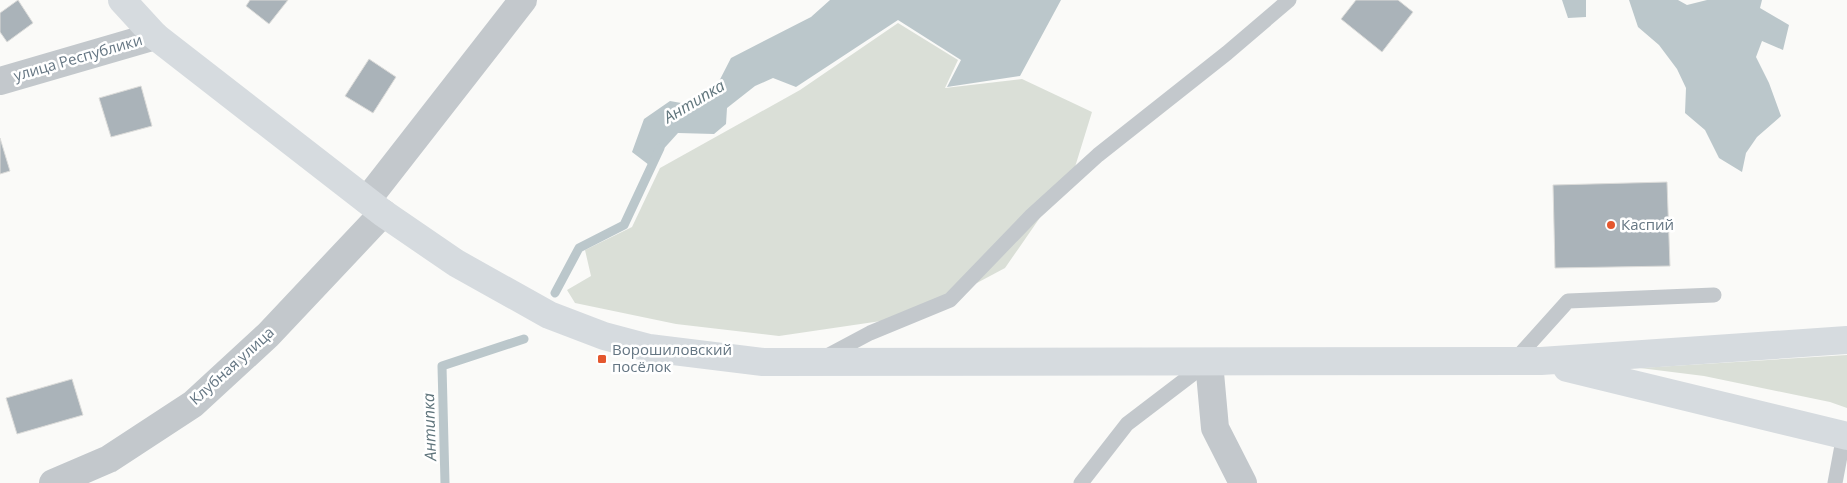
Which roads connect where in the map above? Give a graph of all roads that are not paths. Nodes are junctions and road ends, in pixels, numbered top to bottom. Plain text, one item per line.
1 (122, 0) edge
2 (523, 0) edge
3 (1289, 0) edge
4 (155, 36) junction
5 (0, 81) edge
6 (375, 206) junction
7 (1714, 295) dead end
8 (1847, 340) edge
9 (1514, 361) junction
10 (1542, 361) junction
11 (816, 362) junction
12 (1208, 362) junction
13 (1845, 436) edge
14 (53, 483) edge
15 (1081, 483) edge
16 (1243, 483) edge
17 (1835, 483) edge

1 - 4 main road
2 - 6 street, Клубная улица
3 - 11 lane
4 - 5 street, улица Республики
4 - 6 main road
6 - 11 main road
6 - 14 street, Клубная улица
7 - 9 lane
8 - 10 main road
9 - 10 main road
9 - 12 main road
10 - 13 main road
11 - 12 main road
12 - 15 lane
12 - 16 street
13 - 17 lane

